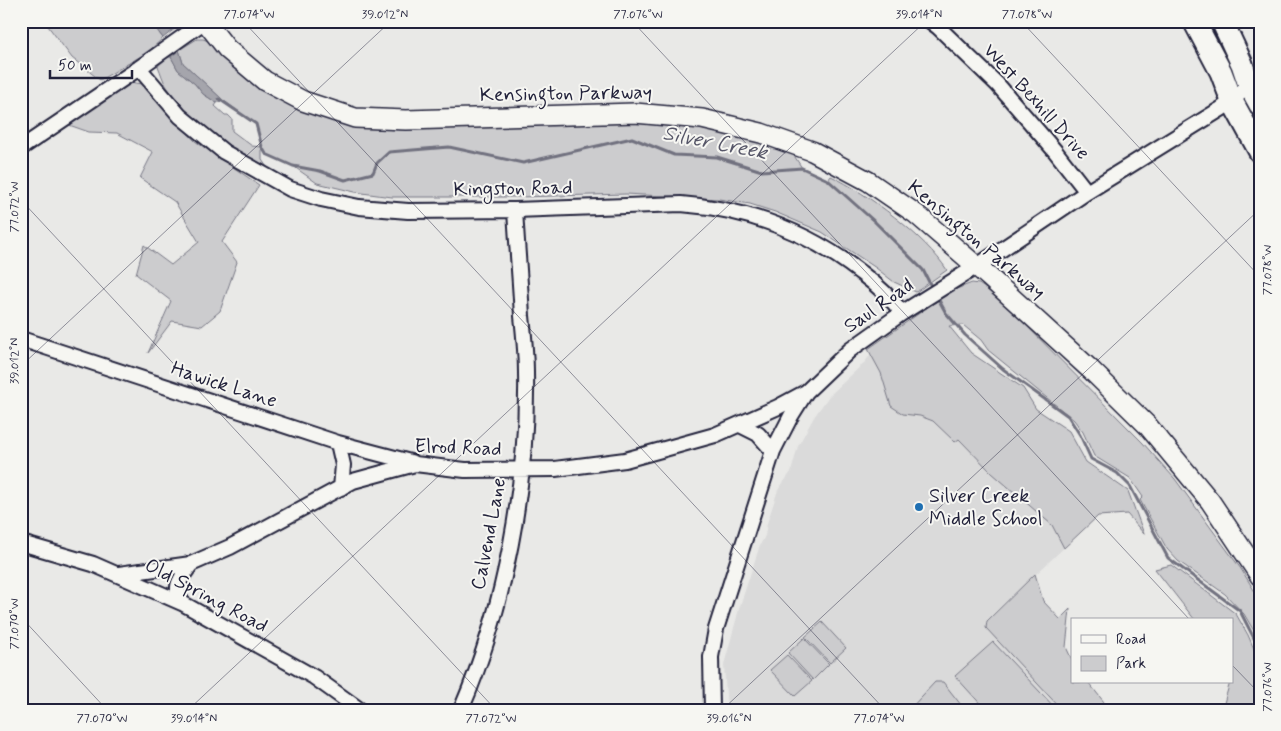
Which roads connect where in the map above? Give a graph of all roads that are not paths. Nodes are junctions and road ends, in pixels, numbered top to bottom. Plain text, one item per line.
1 (205, 21) edge
2 (930, 21) edge
3 (1194, 21) edge
4 (1222, 21) edge
5 (139, 68) junction
6 (1254, 79) edge
7 (1232, 101) junction
8 (1260, 105) edge
9 (24, 141) edge
10 (1260, 152) edge
11 (1088, 192) junction
12 (515, 210) junction
13 (977, 266) junction
14 (902, 313) junction
15 (21, 339) edge
16 (806, 392) junction
17 (740, 425) junction
18 (338, 443) junction
19 (773, 451) junction
20 (415, 464) junction
21 (522, 470) junction
22 (341, 488) junction
23 (21, 543) edge
24 (191, 564) junction
25 (119, 574) junction
26 (1260, 576) edge
27 (182, 603) junction
28 (360, 710) edge
29 (461, 710) edge
30 (712, 710) edge

1 - 5 street
1 - 13 street, Kensington Parkway
2 - 11 street, West Bexhill Drive
3 - 7 main road
4 - 6 main road
5 - 9 street
5 - 12 street, Kingston Road
6 - 7 street, Saul Road
6 - 8 main road
7 - 10 main road
7 - 11 street, Saul Road
11 - 13 street, Saul Road
12 - 14 street, Kingston Road
12 - 21 street, Calvend Lane
13 - 14 street, Saul Road
13 - 26 street, Kensington Parkway
14 - 16 street, Saul Road
15 - 18 street, Hawick Lane
16 - 17 street, Elrod Road
16 - 19 street, Saul Road
17 - 19 street
17 - 21 street, Elrod Road
18 - 20 street, Hawick Lane
18 - 22 street
19 - 30 street, Saul Road
20 - 21 street, Elrod Road
20 - 22 street, Elrod Road
21 - 29 street, Calvend Lane
22 - 24 street, Elrod Road
23 - 25 street, Old Spring Road
24 - 25 street, Elrod Road
24 - 27 street
25 - 27 street, Old Spring Road
27 - 28 street, Old Spring Road

